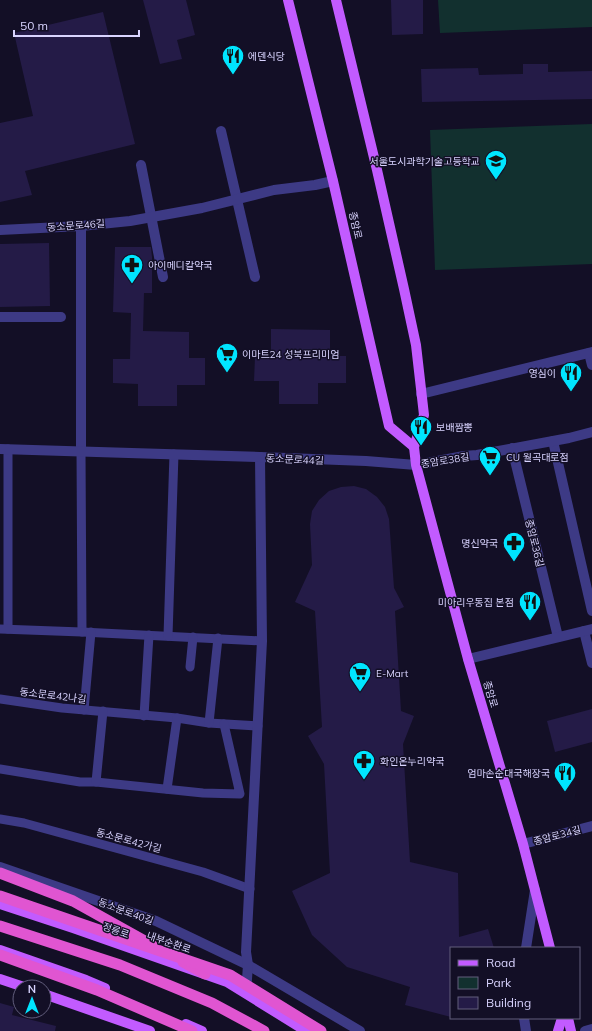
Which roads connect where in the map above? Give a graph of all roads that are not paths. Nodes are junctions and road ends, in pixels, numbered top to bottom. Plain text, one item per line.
1 (288, 0) edge
2 (336, 0) edge
3 (221, 131) dead end
4 (141, 165) dead end
5 (333, 181) junction
6 (236, 199) junction
7 (151, 218) junction
8 (81, 226) junction
9 (0, 230) edge
10 (163, 277) dead end
11 (255, 277) dead end
12 (0, 317) edge
13 (61, 317) dead end
14 (591, 352) edge
15 (592, 365) edge
16 (421, 394) junction
17 (592, 432) edge
18 (553, 441) junction
19 (414, 447) junction
20 (512, 448) junction
21 (4, 449) edge
22 (81, 450) junction
23 (174, 454) junction
24 (260, 457) junction
25 (416, 465) junction
26 (592, 611) edge
27 (4, 629) edge
28 (588, 630) edge
29 (87, 632) junction
30 (149, 635) junction
31 (168, 636) junction
32 (193, 637) junction
33 (558, 637) junction
34 (218, 638) junction
35 (262, 641) junction
36 (468, 659) junction
37 (592, 663) edge
38 (190, 667) dead end
39 (0, 699) edge
40 (84, 710) junction
41 (103, 711) junction
42 (144, 716) junction
43 (177, 718) junction
44 (209, 723) junction
45 (224, 724) junction
46 (258, 726) junction
47 (0, 769) edge
48 (96, 782) junction
49 (167, 788) junction
50 (0, 819) edge
51 (592, 826) edge
52 (523, 844) junction
53 (0, 867) edge
54 (0, 873) edge
55 (250, 889) junction
56 (535, 890) junction
57 (0, 896) edge
58 (0, 904) edge
59 (0, 926) edge
60 (526, 947) edge
61 (550, 947) edge
62 (0, 950) edge
63 (0, 955) edge
64 (248, 965) junction
65 (205, 974) junction
66 (0, 979) edge
67 (12, 983) edge
68 (246, 993) junction
69 (52, 997) edge
70 (524, 1019) edge
71 (562, 1019) edge
72 (568, 1019) edge
73 (592, 1029) edge
74 (150, 1031) edge
75 (192, 1031) edge
76 (202, 1031) edge
77 (264, 1031) edge
78 (306, 1031) edge
79 (321, 1031) edge
80 (360, 1031) edge
81 (526, 1031) edge
82 (558, 1031) edge
83 (571, 1031) edge
84 (584, 1031) edge

1 - 5 main road, 종암로
2 - 16 main road, 종암로
3 - 6 street
4 - 7 street
5 - 6 street, 동소문로46길
5 - 19 main road, 종암로
6 - 7 street, 동소문로46길
6 - 11 street
7 - 8 street, 동소문로46길
7 - 10 street
8 - 9 street, 동소문로46길
8 - 22 street
12 - 13 street
14 - 15 street
14 - 16 street
16 - 19 main road, 종암로
17 - 18 street, 종암로38길
18 - 20 street, 종암로38길
18 - 26 street
19 - 25 main road, 종암로
20 - 25 street, 종암로38길
20 - 33 street, 종암로36길
21 - 22 street, 동소문로44길
21 - 27 lane, 동소문로44길
22 - 23 street, 동소문로44길
22 - 29 lane
23 - 24 street, 동소문로44길
23 - 31 lane
24 - 25 street, 동소문로44길
24 - 35 street
25 - 36 main road, 종암로
27 - 29 lane
28 - 33 street
28 - 37 street
29 - 30 lane
29 - 40 lane
30 - 31 lane
30 - 42 lane
31 - 32 lane
32 - 34 lane
32 - 38 lane
33 - 36 street
34 - 35 lane
34 - 44 lane
35 - 46 street
36 - 52 main road, 종암로
39 - 40 lane, 동소문로42나길
40 - 41 lane, 동소문로42나길
41 - 42 lane, 동소문로42나길
41 - 48 lane
42 - 43 lane, 동소문로42나길
43 - 44 lane, 동소문로42나길
43 - 49 lane
44 - 45 lane, 동소문로42나길
45 - 46 lane, 동소문로42나길
45 - 49 lane
46 - 55 street
47 - 48 lane
48 - 49 lane
50 - 55 lane, 동소문로42가길
51 - 52 street, 종암로34길
52 - 56 main road, 종암로
53 - 64 street, 동소문로40길
54 - 65 highway
55 - 64 street
56 - 60 street
56 - 61 main road, 종암로
57 - 79 highway, 내부순환로, bridge
58 - 65 main road, 정릉로
59 - 77 highway
62 - 76 main road
63 - 75 highway
64 - 68 street
64 - 80 street, 동소문로40길
65 - 68 main road, 정릉로
66 - 67 main road
68 - 78 main road, 정릉로
69 - 74 main road
70 - 81 street
71 - 82 main road
72 - 83 main road
73 - 84 street

